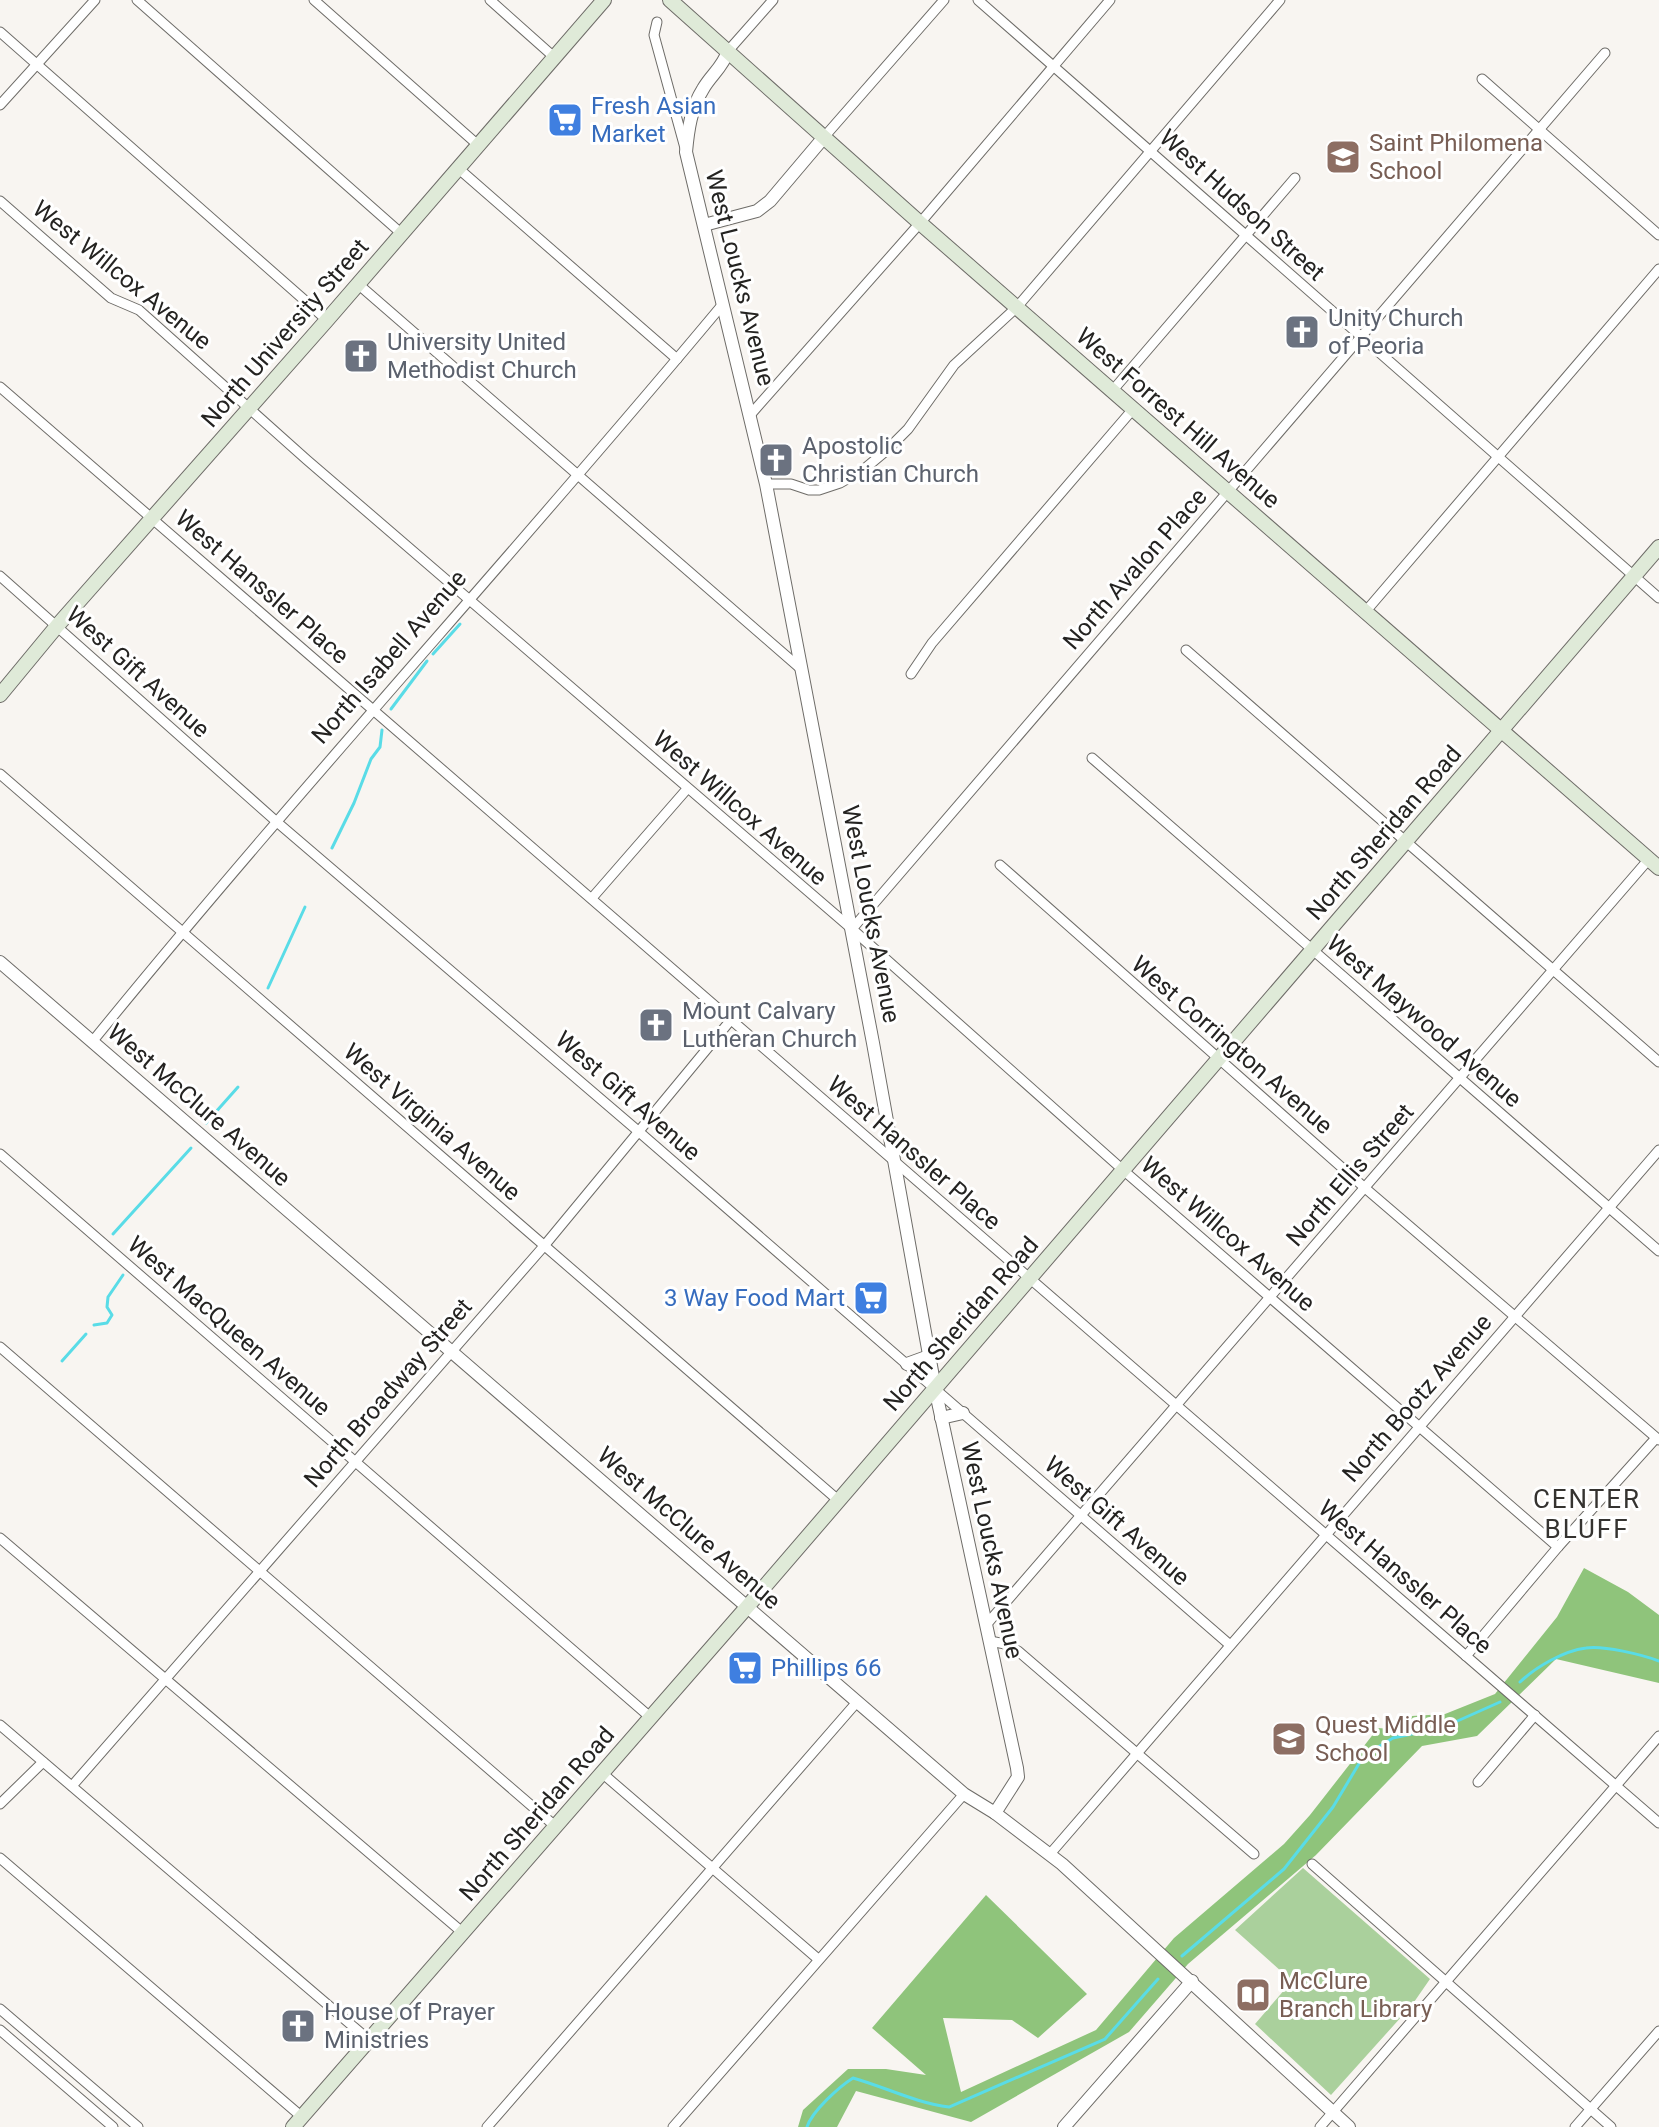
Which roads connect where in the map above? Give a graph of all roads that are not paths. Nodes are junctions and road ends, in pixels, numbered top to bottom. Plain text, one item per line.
1 (95, 0) edge
2 (137, 0) edge
3 (314, 0) edge
4 (490, 0) edge
5 (604, 0) edge
6 (670, 0) edge
7 (773, 0) edge
8 (944, 0) edge
9 (978, 0) edge
10 (1110, 0) edge
11 (1280, 0) edge
12 (657, 22) dead end
13 (0, 32) edge
14 (728, 51) junction
15 (1605, 53) dead end
16 (554, 57) junction
17 (37, 64) junction
18 (1054, 66) junction
19 (1482, 79) dead end
20 (0, 105) edge
21 (1539, 130) junction
22 (825, 136) junction
23 (478, 145) junction
24 (1150, 151) junction
25 (686, 152) junction
26 (459, 169) junction
27 (1295, 178) dead end
28 (0, 201) edge
29 (920, 223) junction
30 (704, 225) junction
31 (402, 234) junction
32 (1659, 235) edge
33 (1247, 237) junction
34 (1659, 269) edge
35 (358, 284) junction
36 (723, 304) junction
37 (1017, 307) junction
38 (327, 320) junction
39 (1361, 337) junction
40 (677, 359) junction
41 (0, 387) edge
42 (1113, 390) junction
43 (249, 407) junction
44 (1134, 408) junction
45 (751, 414) junction
46 (1498, 457) junction
47 (576, 475) junction
48 (766, 484) junction
49 (1228, 491) junction
50 (152, 517) junction
51 (1659, 547) edge
52 (0, 576) edge
53 (1634, 576) junction
54 (1659, 598) edge
55 (467, 599) junction
56 (1366, 611) junction
57 (57, 626) junction
58 (1186, 650) dead end
59 (800, 668) junction
60 (911, 674) dead end
61 (0, 695) edge
62 (372, 709) junction
63 (1500, 730) junction
64 (1092, 758) dead end
65 (0, 774) edge
66 (687, 789) junction
67 (278, 823) junction
68 (1405, 842) junction
69 (1654, 863) edge
70 (1000, 865) dead end
71 (592, 898) junction
72 (852, 929) junction
73 (182, 932) junction
74 (1312, 950) junction
75 (0, 962) edge
76 (1553, 970) junction
77 (730, 1021) junction
78 (92, 1042) junction
79 (1218, 1060) junction
80 (1659, 1062) edge
81 (1460, 1079) junction
82 (638, 1131) junction
83 (1659, 1150) edge
84 (0, 1154) edge
85 (893, 1161) junction
86 (1123, 1170) junction
87 (1365, 1188) junction
88 (1609, 1207) junction
89 (544, 1246) junction
90 (1659, 1251) edge
91 (1029, 1279) junction
92 (1271, 1297) junction
93 (1515, 1315) junction
94 (0, 1347) edge
95 (451, 1352) junction
96 (929, 1356) junction
97 (907, 1364) junction
98 (935, 1388) junction
99 (1175, 1407) junction
100 (963, 1413) junction
101 (941, 1418) junction
102 (1419, 1426) junction
103 (1658, 1439) edge
104 (356, 1462) junction
105 (838, 1500) junction
106 (1081, 1517) junction
107 (1325, 1535) junction
108 (0, 1538) edge
109 (1558, 1547) junction
110 (260, 1572) junction
111 (747, 1607) junction
112 (986, 1625) junction
113 (990, 1641) junction
114 (1230, 1645) junction
115 (1466, 1656) junction
116 (166, 1681) junction
117 (857, 1702) junction
118 (1535, 1715) junction
119 (650, 1717) junction
120 (0, 1725) edge
121 (1659, 1736) edge
122 (1137, 1754) junction
123 (43, 1762) junction
124 (602, 1773) junction
125 (1478, 1782) dead end
126 (72, 1786) junction
127 (1616, 1786) junction
128 (964, 1794) junction
129 (0, 1804) edge
130 (995, 1813) junction
131 (1659, 1823) edge
132 (555, 1826) junction
133 (1050, 1854) junction
134 (1254, 1854) dead end
135 (0, 1858) edge
136 (1312, 1864) dead end
137 (712, 1867) junction
138 (462, 1932) junction
139 (818, 1959) junction
140 (1192, 1981) junction
141 (1446, 1981) junction
142 (0, 2009) edge
143 (0, 2030) edge
144 (1659, 2031) edge
145 (369, 2040) junction
146 (1590, 2109) junction
147 (1333, 2113) junction
148 (298, 2122) edge
149 (113, 2127) edge
150 (138, 2127) edge
151 (487, 2127) edge
152 (673, 2127) edge
153 (1064, 2127) edge
154 (1320, 2127) edge
155 (1349, 2127) edge
156 (1575, 2127) edge
157 (1611, 2127) edge

1 - 17 street
2 - 31 street
3 - 23 street
4 - 16 street
5 - 16 main road, North University Street
6 - 14 main road, West Forrest Hill Avenue
7 - 14 street
8 - 22 street
9 - 18 street, West Hudson Street
10 - 18 street
11 - 24 street
12 - 25 street, West Loucks Avenue
13 - 17 street
14 - 22 main road, West Forrest Hill Avenue
14 - 25 street
15 - 21 street, North Avalon Place
16 - 23 main road, North University Street
17 - 20 street
17 - 38 street
18 - 24 street, West Hudson Street
18 - 29 street
19 - 21 street
21 - 32 street
21 - 39 street, North Avalon Place
22 - 29 main road, West Forrest Hill Avenue
22 - 30 street
23 - 26 main road, North University Street
24 - 33 street, West Hudson Street
24 - 37 street
25 - 30 street, West Loucks Avenue
26 - 31 main road, North University Street
26 - 40 street
27 - 33 street
28 - 43 street, West Willcox Avenue
29 - 37 main road, West Forrest Hill Avenue
29 - 45 street
30 - 36 street, West Loucks Avenue
31 - 35 main road, North University Street
33 - 39 street, West Hudson Street
33 - 42 street
34 - 46 street
35 - 38 main road, North University Street
35 - 47 street
36 - 40 street, North Isabell Avenue
36 - 45 street, West Loucks Avenue
37 - 42 main road, West Forrest Hill Avenue
37 - 48 street
38 - 43 main road, North University Street
39 - 46 street, West Hudson Street
39 - 49 street, North Avalon Place
40 - 47 street, North Isabell Avenue
41 - 50 street, West Hanssler Place
42 - 44 main road, West Forrest Hill Avenue
43 - 50 main road, North University Street
43 - 55 street, West Willcox Avenue
44 - 49 main road, West Forrest Hill Avenue
44 - 60 street
45 - 48 street, West Loucks Avenue
46 - 53 street, West Hudson Street
46 - 56 street
47 - 55 street, North Isabell Avenue
47 - 59 street
48 - 59 street, West Loucks Avenue
49 - 56 main road, West Forrest Hill Avenue
49 - 72 street, North Avalon Place
50 - 57 main road, North University Street
50 - 62 street, West Hanssler Place
51 - 53 main road, North Sheridan Road
52 - 57 street, West Gift Avenue
53 - 54 street, West Hudson Street
53 - 63 main road, North Sheridan Road
55 - 62 street, North Isabell Avenue
55 - 66 street, West Willcox Avenue
56 - 63 main road, West Forrest Hill Avenue
57 - 61 main road, North University Street
57 - 67 street, West Gift Avenue
58 - 68 street
59 - 72 street, West Loucks Avenue
62 - 67 street, North Isabell Avenue
62 - 71 street, West Hanssler Place
63 - 68 main road, North Sheridan Road
63 - 69 main road, West Forrest Hill Avenue
64 - 74 street, West Maywood Avenue
65 - 73 street, West Virginia Avenue
66 - 71 street
66 - 72 street, West Willcox Avenue
67 - 73 street, North Isabell Avenue
67 - 82 street, West Gift Avenue
68 - 74 main road, North Sheridan Road
68 - 76 street
69 - 76 street, North Ellis Street
70 - 79 street, West Corrington Avenue
71 - 77 street, West Hanssler Place
72 - 85 street, West Loucks Avenue
72 - 86 street, West Willcox Avenue
73 - 78 street, North Isabell Avenue
73 - 89 street, West Virginia Avenue
74 - 79 main road, North Sheridan Road
74 - 81 street, West Maywood Avenue
75 - 78 street, West McClure Avenue
76 - 80 street
76 - 81 street, North Ellis Street
77 - 82 street, North Broadway Street
77 - 85 street, West Hanssler Place
78 - 95 street, West McClure Avenue
79 - 86 main road, North Sheridan Road
79 - 87 street, West Corrington Avenue
81 - 87 street, North Ellis Street
81 - 88 street, West Maywood Avenue
82 - 89 street, North Broadway Street
82 - 97 street, West Gift Avenue
83 - 88 street, North Bootz Avenue
84 - 104 street, West MacQueen Avenue
85 - 91 street, West Hanssler Place
85 - 96 street, West Loucks Avenue
86 - 91 main road, North Sheridan Road
86 - 92 street, West Willcox Avenue
87 - 92 street, North Ellis Street
87 - 93 street, West Corrington Avenue
88 - 90 street, West Maywood Avenue
88 - 93 street, North Bootz Avenue
89 - 95 street, North Broadway Street
89 - 105 street, West Virginia Avenue
91 - 98 main road, North Sheridan Road
91 - 99 street, West Hanssler Place
92 - 99 street, North Ellis Street
92 - 102 street, West Willcox Avenue
93 - 102 street, North Bootz Avenue
93 - 103 street, West Corrington Avenue
94 - 110 street
95 - 104 street, North Broadway Street
95 - 111 street, West McClure Avenue
96 - 97 street
96 - 98 street, West Loucks Avenue
97 - 98 street, West Gift Avenue
98 - 100 street, West Gift Avenue
98 - 101 street, West Loucks Avenue
98 - 105 main road, North Sheridan Road
99 - 106 street, North Ellis Street
99 - 107 street, West Hanssler Place
100 - 101 street
100 - 106 street, West Gift Avenue
101 - 112 street, West Loucks Avenue
102 - 107 street, North Bootz Avenue
102 - 109 street, West Willcox Avenue
103 - 109 street
104 - 110 street, North Broadway Street
104 - 119 street, West MacQueen Avenue
105 - 111 main road, North Sheridan Road
106 - 112 street, North Ellis Street
106 - 114 street, West Gift Avenue
107 - 114 street, North Bootz Avenue
107 - 115 street, West Hanssler Place
108 - 116 street
109 - 115 street
110 - 116 street, North Broadway Street
110 - 132 street
111 - 117 street, West McClure Avenue
111 - 119 main road, North Sheridan Road
112 - 113 street, West Loucks Avenue
113 - 122 street
113 - 130 street, West Loucks Avenue
114 - 122 street, North Bootz Avenue
115 - 118 street, West Hanssler Place
116 - 126 street, North Broadway Street
116 - 138 street
117 - 128 street, West McClure Avenue
117 - 137 street
118 - 125 street
118 - 127 street, West Hanssler Place
119 - 124 main road, North Sheridan Road
120 - 123 street
121 - 127 street
122 - 133 street, North Bootz Avenue
122 - 134 street
123 - 126 street
123 - 129 street
124 - 132 main road, North Sheridan Road
124 - 137 street
126 - 145 street
127 - 131 street, West Hanssler Place
127 - 141 street
128 - 130 street, West McClure Avenue
128 - 139 street
130 - 133 street, West McClure Avenue
132 - 138 main road, North Sheridan Road
133 - 140 street, West McClure Avenue
135 - 148 street
136 - 141 street
137 - 139 street
137 - 151 street
138 - 145 main road, North Sheridan Road
139 - 152 street
140 - 147 street, West McClure Avenue
140 - 153 street
141 - 146 street
141 - 147 street
142 - 150 street
143 - 149 street
144 - 146 street
145 - 148 main road, North Sheridan Road
146 - 156 street
146 - 157 street
147 - 154 street
147 - 155 street, West McClure Avenue

